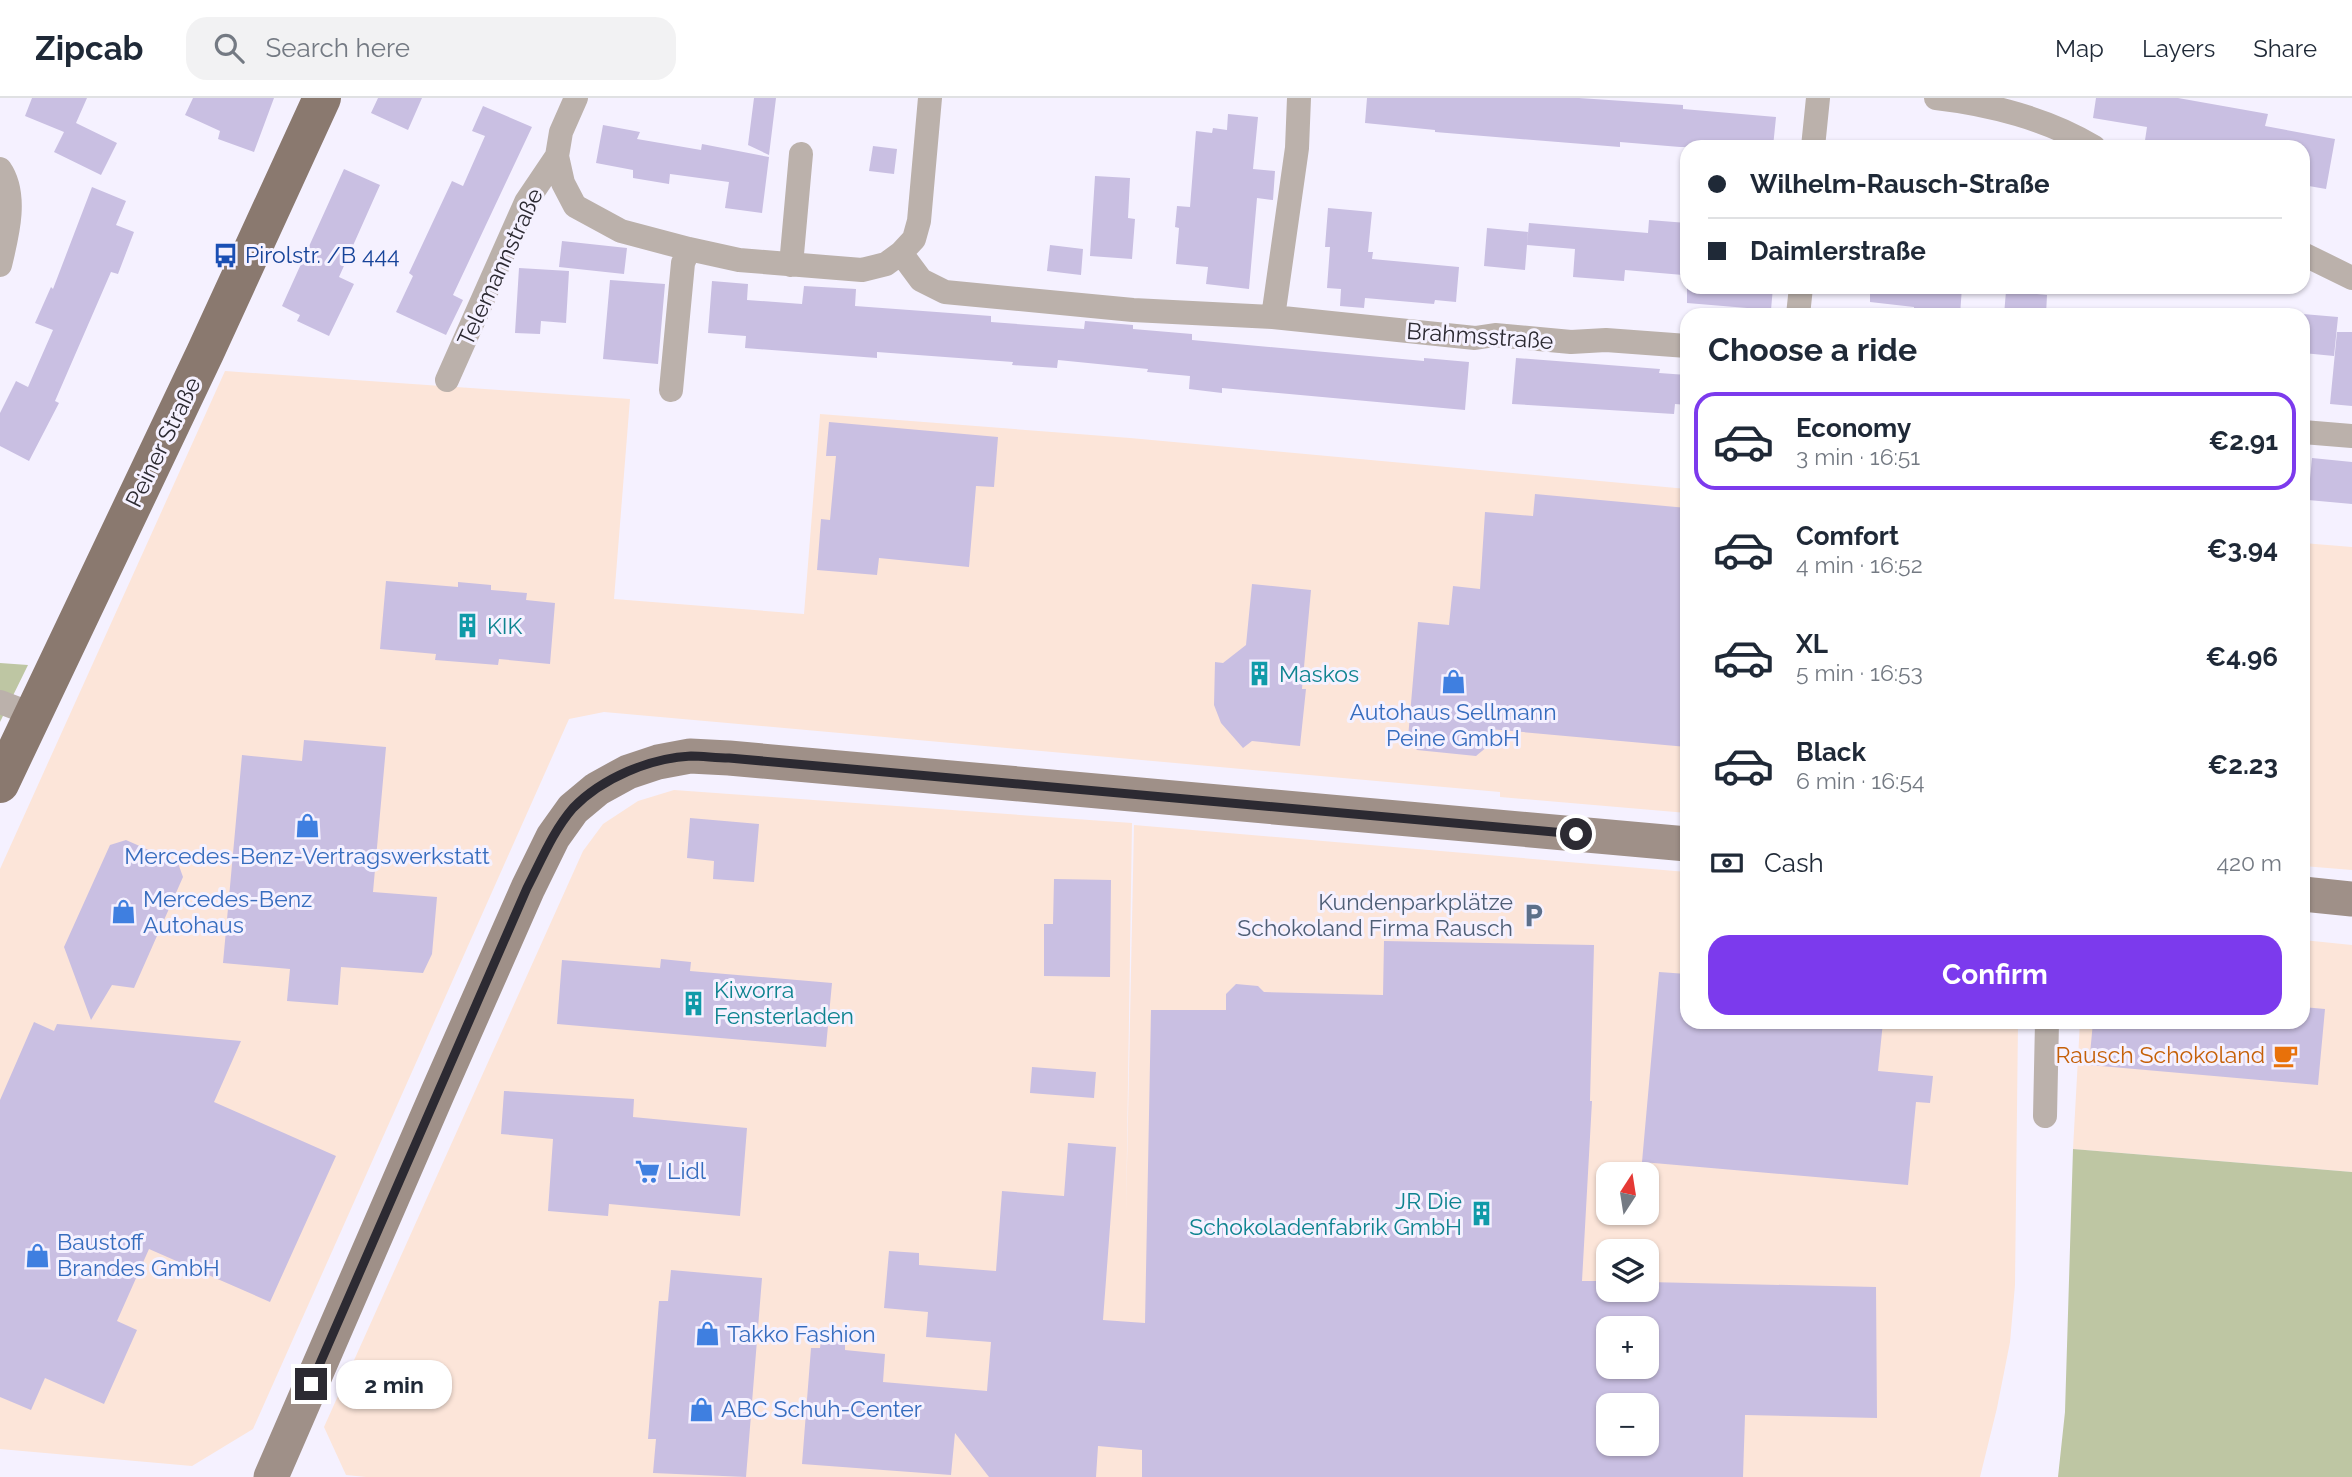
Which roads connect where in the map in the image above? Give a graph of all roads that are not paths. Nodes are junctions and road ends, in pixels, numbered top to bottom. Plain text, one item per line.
1 (323, 98) edge
2 (576, 98) edge
3 (930, 98) edge
4 (1299, 98) edge
5 (1818, 98) edge
6 (1936, 98) edge
7 (1815, 140) edge
8 (2080, 140) edge
9 (800, 153) dead end
10 (557, 156) junction
11 (0, 169) edge
12 (689, 249) junction
13 (901, 253) junction
14 (2310, 257) edge
15 (0, 265) edge
16 (791, 265) junction
17 (2352, 278) edge
18 (1273, 317) junction
19 (1680, 345) edge
20 (447, 380) dead end
21 (671, 390) dead end
22 (2310, 433) edge
23 (2352, 436) edge
24 (17, 709) edge
25 (5, 763) edge
26 (1680, 843) edge
27 (2310, 895) edge
28 (2352, 899) edge
29 (2047, 1029) edge
30 (2045, 1116) dead end
31 (271, 1477) edge

1 - 24 main road, Peiner Straße
2 - 10 street, Telemannstraße
3 - 13 street
4 - 18 street
5 - 7 street
6 - 8 street
9 - 16 street
10 - 12 street, Telemannstraße
10 - 20 street, Telemannstraße
11 - 15 street
12 - 16 street, Telemannstraße
12 - 21 street
13 - 16 street, Telemannstraße
13 - 18 street, Brahmsstraße
14 - 17 street
18 - 19 street, Brahmsstraße
22 - 23 street
24 - 25 main road, Peiner Straße
26 - 31 street
27 - 28 street
29 - 30 street

